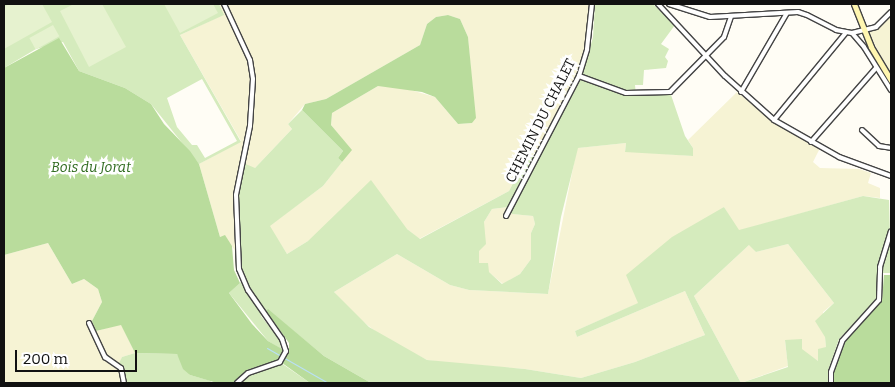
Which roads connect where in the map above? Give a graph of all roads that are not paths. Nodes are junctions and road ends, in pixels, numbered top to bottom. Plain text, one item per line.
1 (224, 4) edge
2 (592, 4) edge
3 (659, 4) edge
4 (669, 4) edge
5 (854, 4) edge
6 (891, 12) edge
7 (786, 13) junction
8 (731, 17) junction
9 (864, 31) junction
10 (845, 34) junction
11 (852, 34) junction
12 (705, 55) junction
13 (876, 68) junction
14 (579, 76) junction
15 (891, 80) edge
16 (891, 90) edge
17 (741, 92) junction
18 (774, 120) junction
19 (862, 130) dead end
20 (811, 142) junction
21 (891, 148) edge
22 (891, 176) edge
23 (506, 216) dead end
24 (891, 232) edge
25 (88, 323) dead end
26 (124, 383) edge
27 (237, 383) edge
28 (831, 383) edge

1 - 27 street
2 - 14 street, CHEMIN DU CHALET
3 - 12 street
4 - 8 street
5 - 9 main road
6 - 9 street
7 - 8 street
7 - 10 street
7 - 17 street
8 - 12 street
9 - 11 street
9 - 15 main road
10 - 11 street
10 - 18 street
11 - 13 street
12 - 14 street
12 - 17 street
13 - 16 street
13 - 20 street
14 - 23 street, CHEMIN DU CHALET
17 - 18 street
18 - 20 street
19 - 21 street
20 - 22 street
24 - 28 street
25 - 26 street

